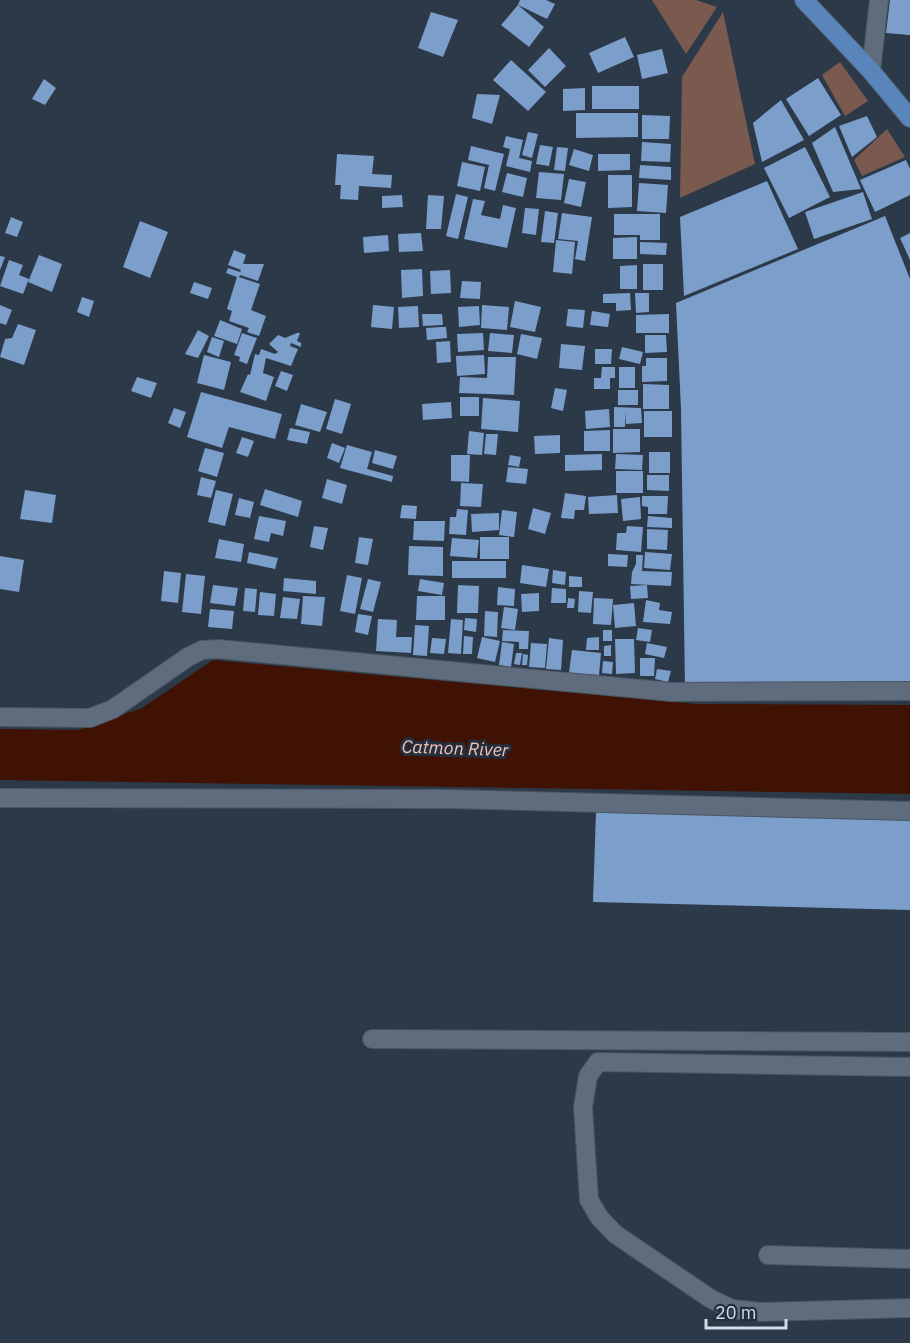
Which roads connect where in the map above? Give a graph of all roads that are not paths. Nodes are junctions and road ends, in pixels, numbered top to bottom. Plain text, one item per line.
1 (804, 0) edge
2 (879, 0) edge
3 (871, 71) junction
4 (910, 118) edge
5 (910, 691) edge
6 (0, 717) edge
7 (0, 798) edge
8 (910, 810) edge
9 (372, 1039) dead end
10 (910, 1042) edge
11 (910, 1067) edge
12 (768, 1255) dead end
13 (910, 1259) edge
14 (910, 1308) edge

1 - 3 main road
2 - 3 street
3 - 4 main road
5 - 6 street
7 - 8 street
9 - 10 street
11 - 14 street
12 - 13 street

